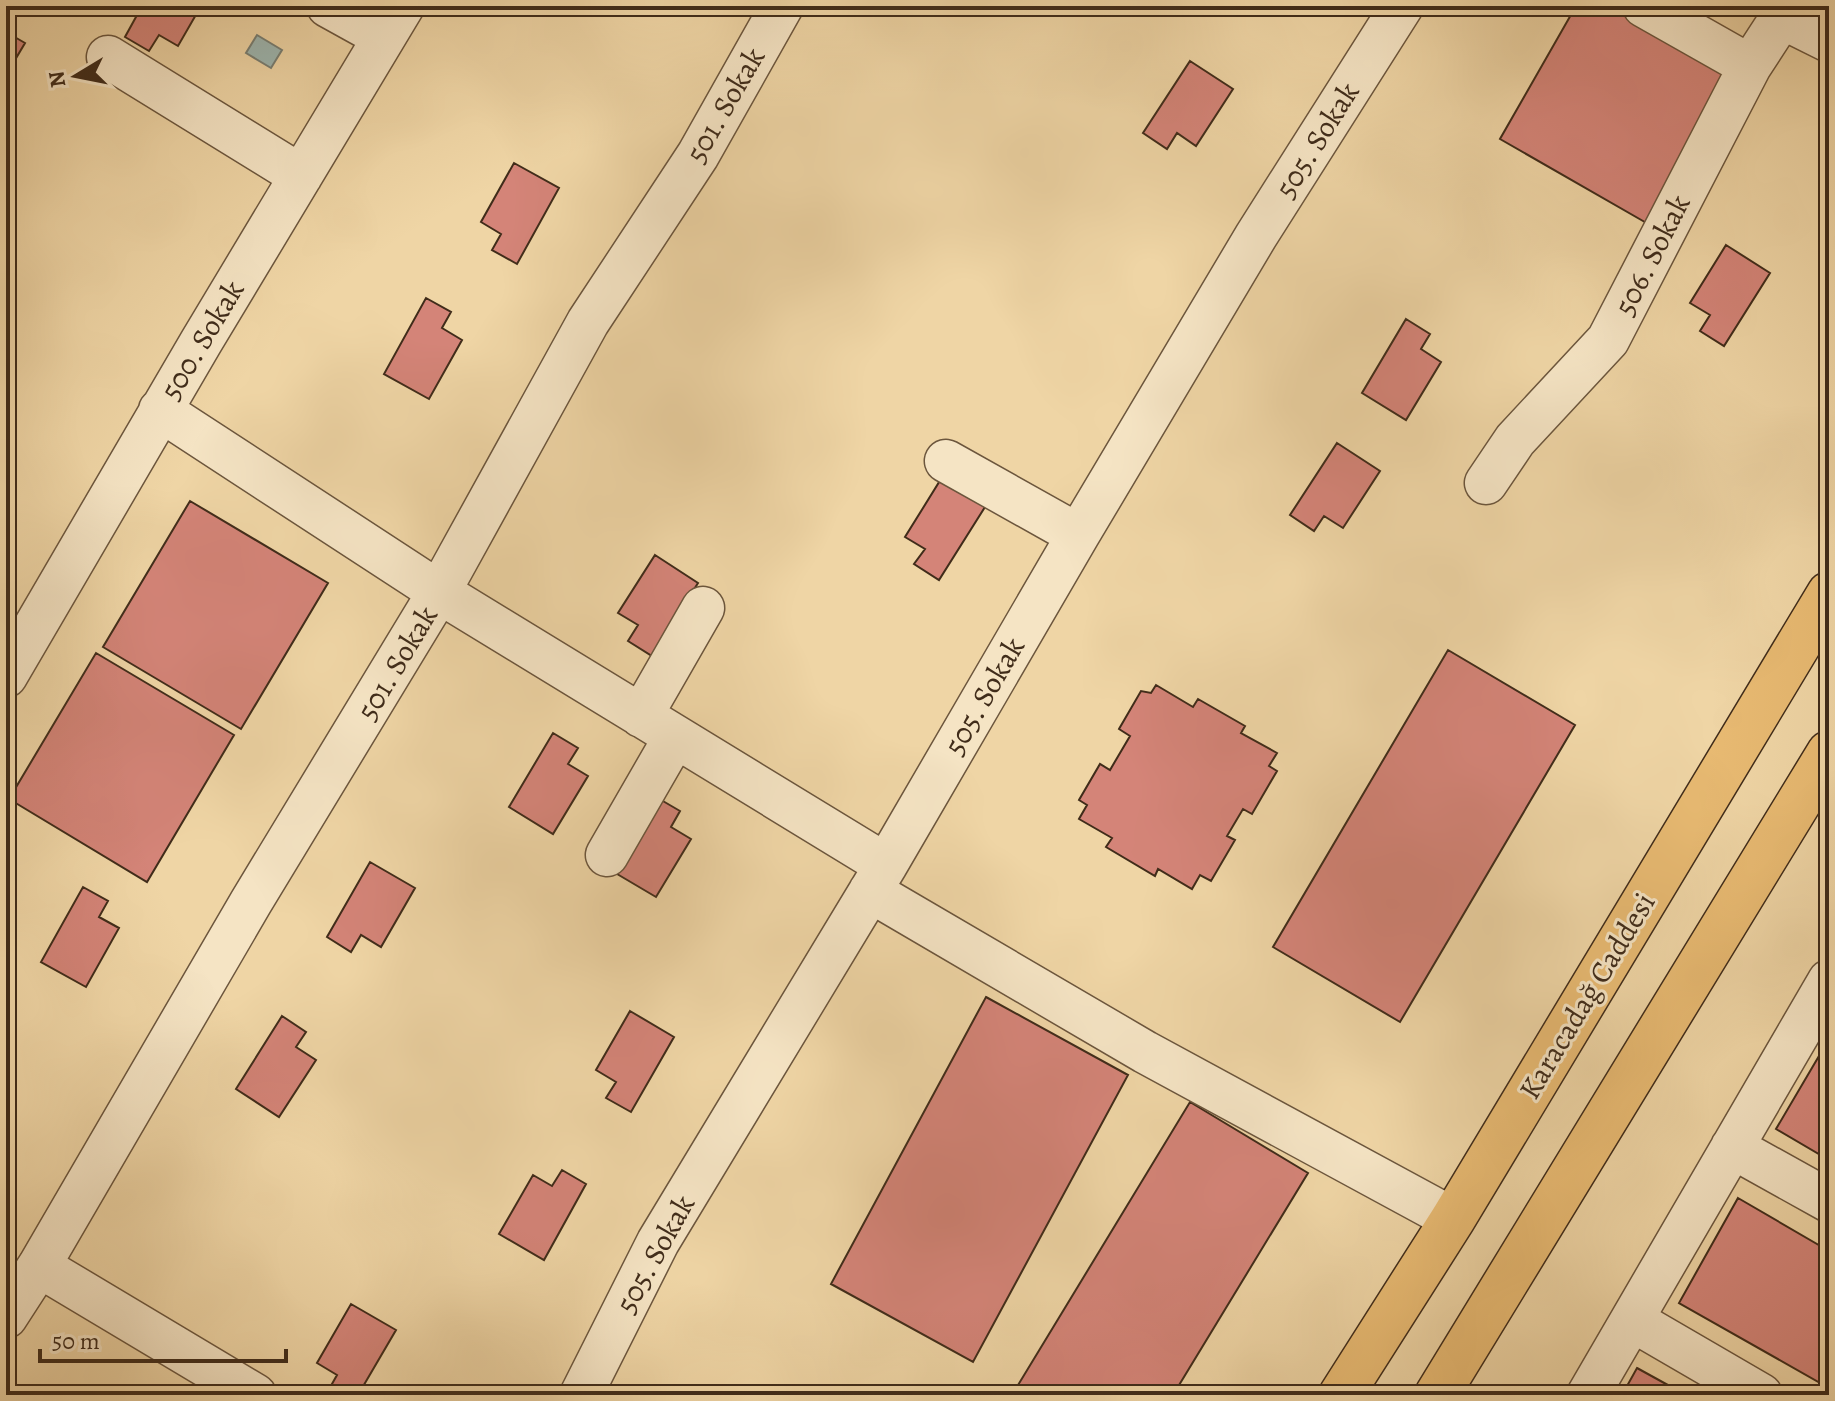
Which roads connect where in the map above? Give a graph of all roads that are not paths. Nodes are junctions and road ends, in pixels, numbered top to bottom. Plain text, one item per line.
1 (328, 6) edge
2 (782, 6) edge
3 (1402, 6) edge
4 (1644, 6) edge
5 (1786, 12) edge
6 (394, 22) edge
7 (1829, 41) edge
8 (108, 57) dead end
9 (1750, 66) junction
10 (301, 176) junction
11 (160, 410) junction
12 (946, 461) dead end
13 (1486, 483) dead end
14 (1078, 535) junction
15 (439, 592) junction
16 (1823, 604) edge
17 (703, 608) dead end
18 (1829, 657) edge
19 (6, 676) edge
20 (658, 726) junction
21 (1829, 753) edge
22 (607, 855) dead end
23 (878, 878) junction
24 (1828, 985) edge
25 (1732, 1147) junction
26 (1829, 1201) edge
27 (1453, 1219) junction
28 (39, 1266) junction
29 (6, 1317) edge
30 (1632, 1320) junction
31 (255, 1395) edge
32 (581, 1395) edge
33 (1341, 1395) edge
34 (1437, 1395) edge
35 (1588, 1395) edge
36 (1761, 1395) edge

1 - 6 street
2 - 15 street, 501. Sokak
3 - 14 street, 505. Sokak
4 - 9 street
5 - 7 street
5 - 9 street, 506. Sokak
6 - 10 street, 500. Sokak
8 - 10 street
9 - 13 street, 506. Sokak
10 - 11 street, 500. Sokak
11 - 15 street
11 - 19 street, 500. Sokak
12 - 14 street
14 - 23 street, 505. Sokak
15 - 20 street
15 - 28 street, 501. Sokak
16 - 18 highway
16 - 27 highway, Karacadağ Caddesi
17 - 20 street
20 - 22 street
20 - 23 street
21 - 34 highway
23 - 27 street
23 - 32 street, 505. Sokak
24 - 25 street
25 - 26 street
25 - 30 street
27 - 33 highway, Karacadağ Caddesi
28 - 29 street, 501. Sokak
28 - 31 street
30 - 35 street
30 - 36 street

